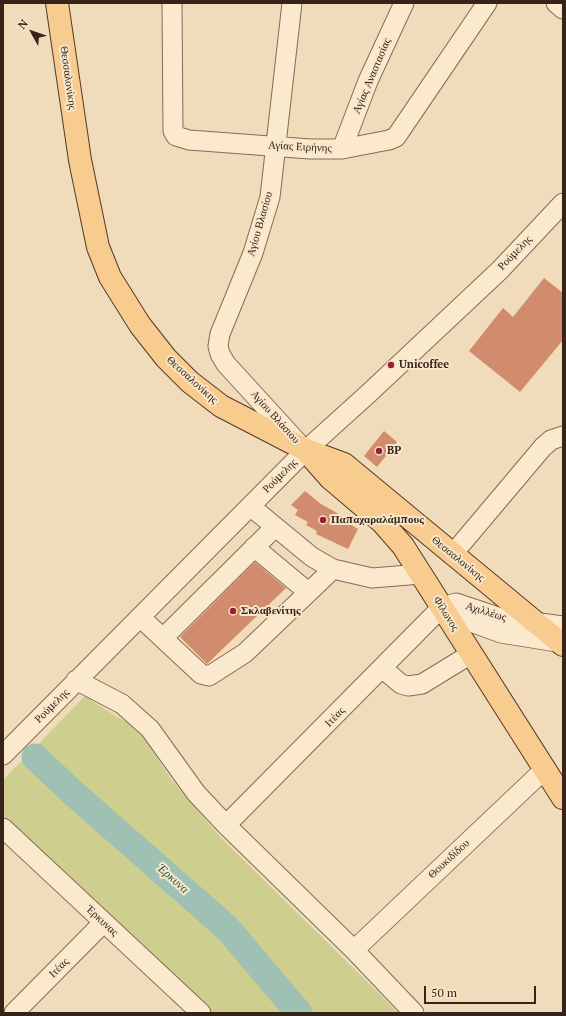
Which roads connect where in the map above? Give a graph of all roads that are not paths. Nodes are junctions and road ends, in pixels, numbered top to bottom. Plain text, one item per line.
1 (57, 3) edge
2 (172, 3) edge
3 (292, 3) edge
4 (404, 3) edge
5 (487, 3) edge
6 (556, 3) edge
7 (563, 9) edge
8 (276, 146) junction
9 (342, 149) junction
10 (563, 203) edge
11 (244, 383) joint
12 (563, 436) edge
13 (306, 450) junction
14 (250, 506) junction
15 (275, 527) junction
16 (254, 547) junction
17 (452, 555) junction
18 (333, 569) junction
19 (421, 574) junction
20 (308, 592) junction
21 (442, 607) junction
22 (140, 616) junction
23 (537, 624) junction
24 (163, 638) junction
25 (562, 639) edge
26 (471, 654) junction
27 (382, 668) junction
28 (76, 680) junction
29 (3, 755) edge
30 (544, 769) junction
31 (563, 798) edge
32 (226, 825) junction
33 (3, 828) edge
34 (104, 923) junction
35 (354, 950) junction
36 (14, 1013) edge
37 (201, 1013) edge
38 (414, 1013) edge

1 - 13 main road, Θεσσαλονίκης
2 - 8 street, Αγίας Ειρήνης
3 - 8 street, Αγίου Βλασίου
4 - 9 street, Αγίας Αναστασίας
5 - 9 street, Αγίας Ειρήνης
6 - 7 street
8 - 9 street, Αγίας Ειρήνης
8 - 11 street, Αγίου Βλασίου
10 - 13 street, Ρούμελης
11 - 13 street, Αγίου Βλάσιου
12 - 17 street
13 - 14 street, Ρούμελης
13 - 17 main road, Θεσσαλονίκης
13 - 19 main road, Φίλωνος
14 - 15 street
14 - 22 street, Ρούμελης
15 - 16 street
15 - 18 street
16 - 20 street
16 - 24 street
17 - 23 main road, Θεσσαλονίκης
18 - 19 street
18 - 20 street
19 - 21 main road, Φίλωνος
20 - 24 street
21 - 23 street, Αχιλλέως
21 - 25 street, Αχιλλέως
21 - 26 main road, Φίλωνος
21 - 27 street, Ιτέας
22 - 24 street
22 - 28 street, Ρούμελης
23 - 25 main road, Θεσσαλονίκης
26 - 27 street
26 - 30 main road, Φίλωνος
27 - 32 street, Ιτέας
28 - 29 street, Ρούμελης
28 - 32 street
30 - 31 main road, Φίλωνος
30 - 35 street, Θουκιδίδου
32 - 35 street
33 - 34 street, Έρκυνας
34 - 36 street, Ιτέας
34 - 37 street, Έρκυνας
35 - 38 street

